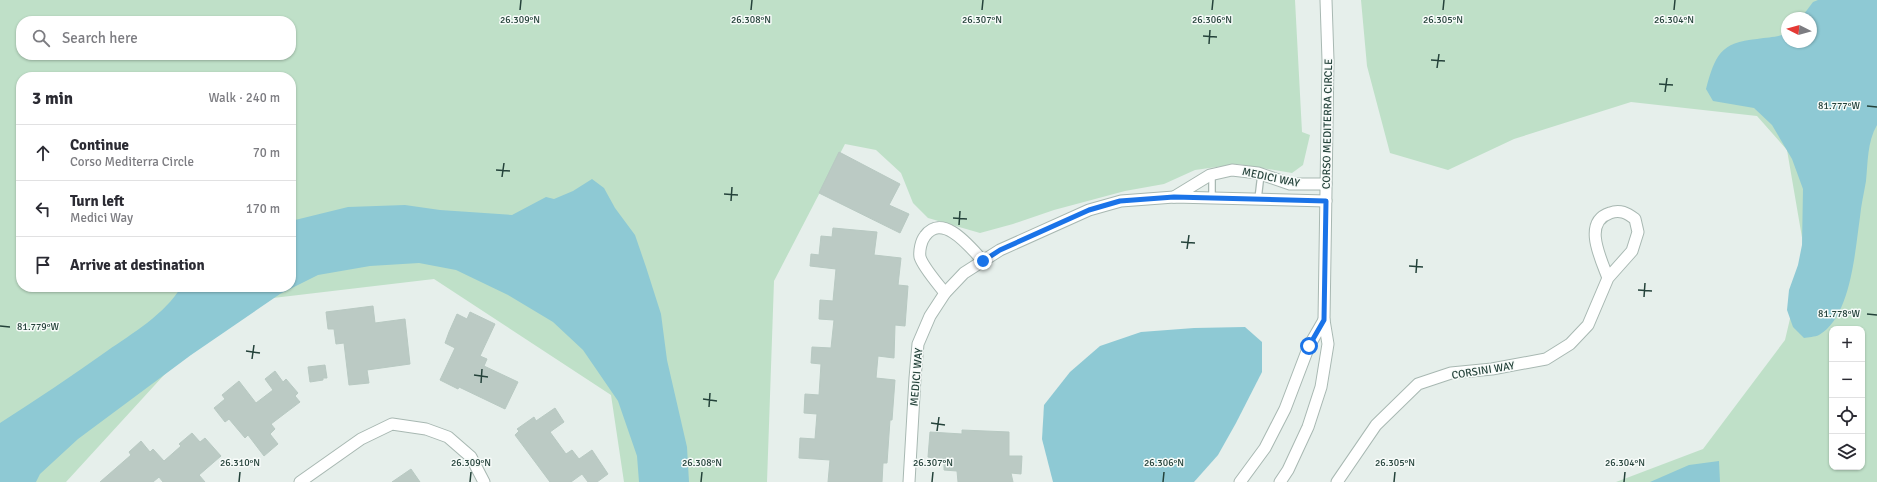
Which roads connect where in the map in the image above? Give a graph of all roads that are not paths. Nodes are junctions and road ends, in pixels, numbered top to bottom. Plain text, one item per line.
1 (1326, 0) edge
2 (1212, 174) junction
3 (1261, 174) junction
4 (1326, 184) junction
5 (1174, 197) junction
6 (1212, 198) junction
7 (1258, 199) junction
8 (1326, 201) junction
9 (983, 261) junction
10 (1608, 278) junction
11 (945, 293) junction
12 (1324, 320) junction
13 (300, 482) edge
14 (484, 482) edge
15 (909, 482) edge
16 (1240, 482) edge
17 (1280, 482) edge
18 (1337, 482) edge

1 - 4 street, CORSO MEDITERRA CIRCLE
2 - 3 street, MEDICI WAY
2 - 5 street, MEDICI WAY
2 - 6 lane
3 - 4 street, MEDICI WAY
3 - 7 lane
4 - 8 street, CORSO MEDITERRA CIRCLE
5 - 6 street, MEDICI WAY
5 - 9 street, MEDICI WAY
6 - 7 street, MEDICI WAY
7 - 8 street, MEDICI WAY
8 - 12 street, CORSO MEDITERRA CIRCLE
9 - 11 street, MEDICI WAY
9 - 11 street
10 - 10 street, CORSINI WAY
10 - 18 street, CORSINI WAY
11 - 15 street, MEDICI WAY
12 - 16 street, CORSO MEDITERRA CIRCLE
12 - 17 street, CORSO MEDITERRA CIRCLE
13 - 14 street

